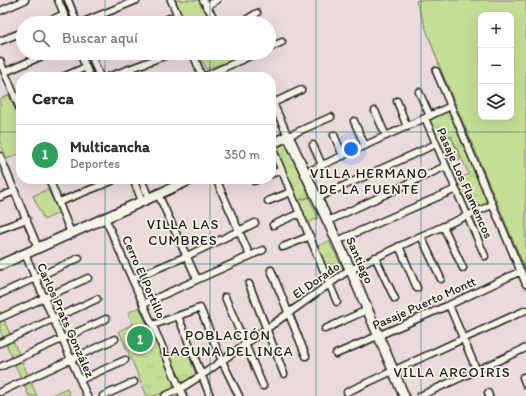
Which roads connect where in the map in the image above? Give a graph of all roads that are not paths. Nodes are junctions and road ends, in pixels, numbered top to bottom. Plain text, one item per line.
1 (25, 0) edge
2 (58, 0) edge
3 (68, 0) edge
4 (137, 0) edge
5 (172, 0) edge
6 (203, 0) edge
7 (217, 0) edge
8 (206, 6) junction
9 (0, 11) edge
10 (257, 13) dead end
11 (64, 14) joint
12 (178, 15) edge
13 (60, 16) edge
14 (75, 16) edge
15 (98, 16) edge
16 (212, 16) edge
17 (252, 16) edge
18 (16, 35) edge
19 (0, 41) edge
20 (282, 42) dead end
21 (276, 45) edge
22 (32, 60) edge
23 (83, 60) edge
24 (93, 60) edge
25 (153, 60) edge
26 (196, 60) edge
27 (242, 60) edge
28 (0, 61) edge
29 (86, 67) junction
30 (436, 71) dead end
31 (4, 72) junction
32 (74, 72) edge
33 (88, 72) edge
34 (98, 72) edge
35 (121, 72) edge
36 (201, 72) edge
37 (214, 72) edge
38 (301, 90) dead end
39 (419, 92) dead end
40 (16, 93) edge
41 (397, 101) dead end
42 (276, 102) edge
43 (451, 106) junction
44 (375, 111) dead end
45 (276, 112) edge
46 (331, 117) dead end
47 (427, 117) junction
48 (354, 121) dead end
49 (407, 127) junction
50 (334, 135) dead end
51 (288, 136) junction
52 (386, 136) junction
53 (276, 142) edge
54 (436, 144) junction
55 (313, 146) dead end
56 (365, 146) junction
57 (0, 156) edge
58 (343, 156) junction
59 (276, 157) edge
60 (322, 165) junction
61 (446, 166) junction
62 (2, 168) edge
63 (281, 170) junction
64 (276, 172) edge
65 (305, 173) junction
66 (51, 184) edge
67 (104, 184) edge
68 (136, 184) edge
69 (142, 184) edge
70 (178, 184) edge
71 (218, 184) edge
72 (456, 189) junction
73 (15, 191) junction
74 (291, 192) junction
75 (158, 194) junction
76 (0, 197) edge
77 (317, 198) junction
78 (145, 200) junction
79 (268, 201) dead end
80 (59, 202) junction
81 (492, 206) junction
82 (300, 213) junction
83 (468, 216) junction
84 (105, 218) junction
85 (27, 219) junction
86 (328, 221) junction
87 (255, 223) dead end
88 (273, 225) dead end
89 (443, 226) junction
90 (0, 229) edge
91 (239, 230) junction
92 (71, 233) junction
93 (310, 236) junction
94 (421, 236) junction
95 (337, 241) junction
96 (399, 246) junction
97 (283, 247) dead end
98 (38, 248) junction
99 (263, 250) dead end
100 (25, 254) junction
101 (187, 256) junction
102 (250, 256) junction
103 (485, 256) dead end
104 (79, 258) dead end
105 (376, 258) junction
106 (0, 265) edge
107 (463, 268) dead end
108 (271, 270) dead end
109 (350, 270) junction
110 (521, 271) junction
111 (35, 278) junction
112 (88, 278) dead end
113 (197, 279) junction
114 (441, 279) dead end
115 (132, 280) junction
116 (249, 284) dead end
117 (328, 284) junction
118 (526, 284) edge
119 (417, 288) dead end
120 (0, 294) edge
121 (225, 297) dead end
122 (44, 298) junction
123 (97, 298) dead end
124 (395, 299) dead end
125 (337, 302) dead end
126 (143, 304) junction
127 (449, 305) junction
128 (367, 310) junction
129 (526, 310) edge
130 (289, 312) junction
131 (178, 316) junction
132 (0, 318) edge
133 (52, 318) junction
134 (106, 319) dead end
135 (153, 325) junction
136 (267, 328) junction
137 (325, 329) dead end
138 (378, 336) junction
139 (61, 339) junction
140 (463, 339) junction
141 (115, 340) dead end
142 (0, 343) edge
143 (245, 344) junction
144 (526, 348) edge
145 (336, 354) dead end
146 (306, 356) dead end
147 (72, 359) junction
148 (125, 360) dead end
149 (222, 361) junction
150 (0, 367) edge
151 (393, 370) junction
152 (477, 371) junction
153 (284, 374) dead end
154 (202, 375) junction
155 (523, 378) dead end
156 (80, 380) junction
157 (134, 382) dead end
158 (526, 385) edge
159 (262, 386) dead end
160 (180, 389) junction
161 (0, 392) edge
162 (347, 392) dead end
163 (87, 396) edge
164 (103, 396) edge
165 (165, 396) edge
166 (183, 396) edge
167 (210, 396) edge
168 (239, 396) edge
169 (404, 396) edge
170 (420, 396) edge

1 - 9 street
2 - 11 street
3 - 14 street
4 - 15 street
5 - 12 street
6 - 8 street
7 - 8 street
8 - 16 street
10 - 17 street
11 - 13 street
18 - 19 street
20 - 21 street
22 - 31 street
23 - 29 street
24 - 34 street
25 - 35 street
26 - 36 street
27 - 37 street
28 - 31 street
29 - 32 street
29 - 33 street
30 - 43 street
31 - 40 street
38 - 42 street
39 - 47 street, Pasaje Los Flamencos
41 - 49 street
43 - 47 street
43 - 81 street
44 - 52 street
45 - 51 street
46 - 51 street
47 - 49 street
47 - 54 street, Pasaje Los Flamencos
48 - 56 street
49 - 52 street
50 - 58 street
51 - 53 street
51 - 65 street, Santiago
52 - 56 street
54 - 61 street, Pasaje Los Flamencos
54 - 77 street
55 - 60 street
56 - 58 street
57 - 62 street
58 - 60 street
59 - 63 street
60 - 65 street
61 - 72 street, Pasaje Los Flamencos
61 - 86 street
62 - 73 street
63 - 64 street
63 - 74 street
65 - 77 street, Santiago
66 - 80 street
67 - 80 street
68 - 78 street
69 - 78 street
70 - 75 street
71 - 91 street
72 - 83 street, Pasaje Los Flamencos
72 - 95 street
73 - 76 street
73 - 85 street
74 - 79 street
74 - 82 street
75 - 78 street
75 - 101 street
77 - 86 street, Santiago
78 - 84 street
80 - 92 street
81 - 83 street, El Dorado
81 - 110 street
82 - 88 street
82 - 93 street
83 - 89 street, El Dorado
83 - 103 street, Pasaje Los Flamencos
84 - 92 street
84 - 115 street, Cerro El Portillo
85 - 90 street
85 - 98 street
86 - 95 street, Santiago
87 - 91 street
89 - 94 street, El Dorado
89 - 107 street
91 - 101 street
91 - 102 street
92 - 98 street
93 - 97 street
93 - 117 street
94 - 96 street, El Dorado
94 - 114 street
95 - 109 street, Santiago
96 - 105 street, El Dorado
96 - 119 street
98 - 100 street
99 - 102 street
100 - 106 street
100 - 111 street, Carlos Prats González
101 - 113 street
101 - 115 street
102 - 113 street
104 - 111 street
105 - 109 street, El Dorado
105 - 124 street
108 - 130 street
109 - 117 street, El Dorado
109 - 128 street, Santiago
110 - 118 street
110 - 127 street, Pasaje Puerto Montt
111 - 120 street
111 - 122 street, Carlos Prats González
112 - 122 street
113 - 126 street
115 - 126 street, Cerro El Portillo
116 - 136 street
117 - 125 street
117 - 130 street, El Dorado
121 - 143 street
122 - 132 street
122 - 133 street, Carlos Prats González
123 - 133 street
126 - 135 street, Cerro El Portillo
127 - 138 street, Pasaje Puerto Montt
127 - 140 street
128 - 137 street
128 - 138 street, Santiago
129 - 140 street
130 - 136 street, El Dorado
130 - 146 street
131 - 135 street
131 - 149 street
131 - 154 street
133 - 139 street, Carlos Prats González
133 - 142 street
134 - 139 street
135 - 160 street, Cerro El Portillo
136 - 143 street, El Dorado
136 - 153 street
138 - 145 street, Pasaje Puerto Montt
138 - 151 street, Santiago
139 - 147 street, Carlos Prats González
139 - 150 street
140 - 151 street
140 - 152 street
141 - 147 street
143 - 149 street, El Dorado
143 - 159 street
144 - 152 street
147 - 156 street, Carlos Prats González
147 - 161 street
148 - 156 street
149 - 154 street, El Dorado
149 - 168 street
151 - 162 street
151 - 169 street, Santiago
152 - 170 street
154 - 160 street, El Dorado
154 - 167 street
155 - 158 street
156 - 163 street, Carlos Prats González
157 - 164 street
160 - 165 street, El Dorado
160 - 166 street, Cerro El Portillo

